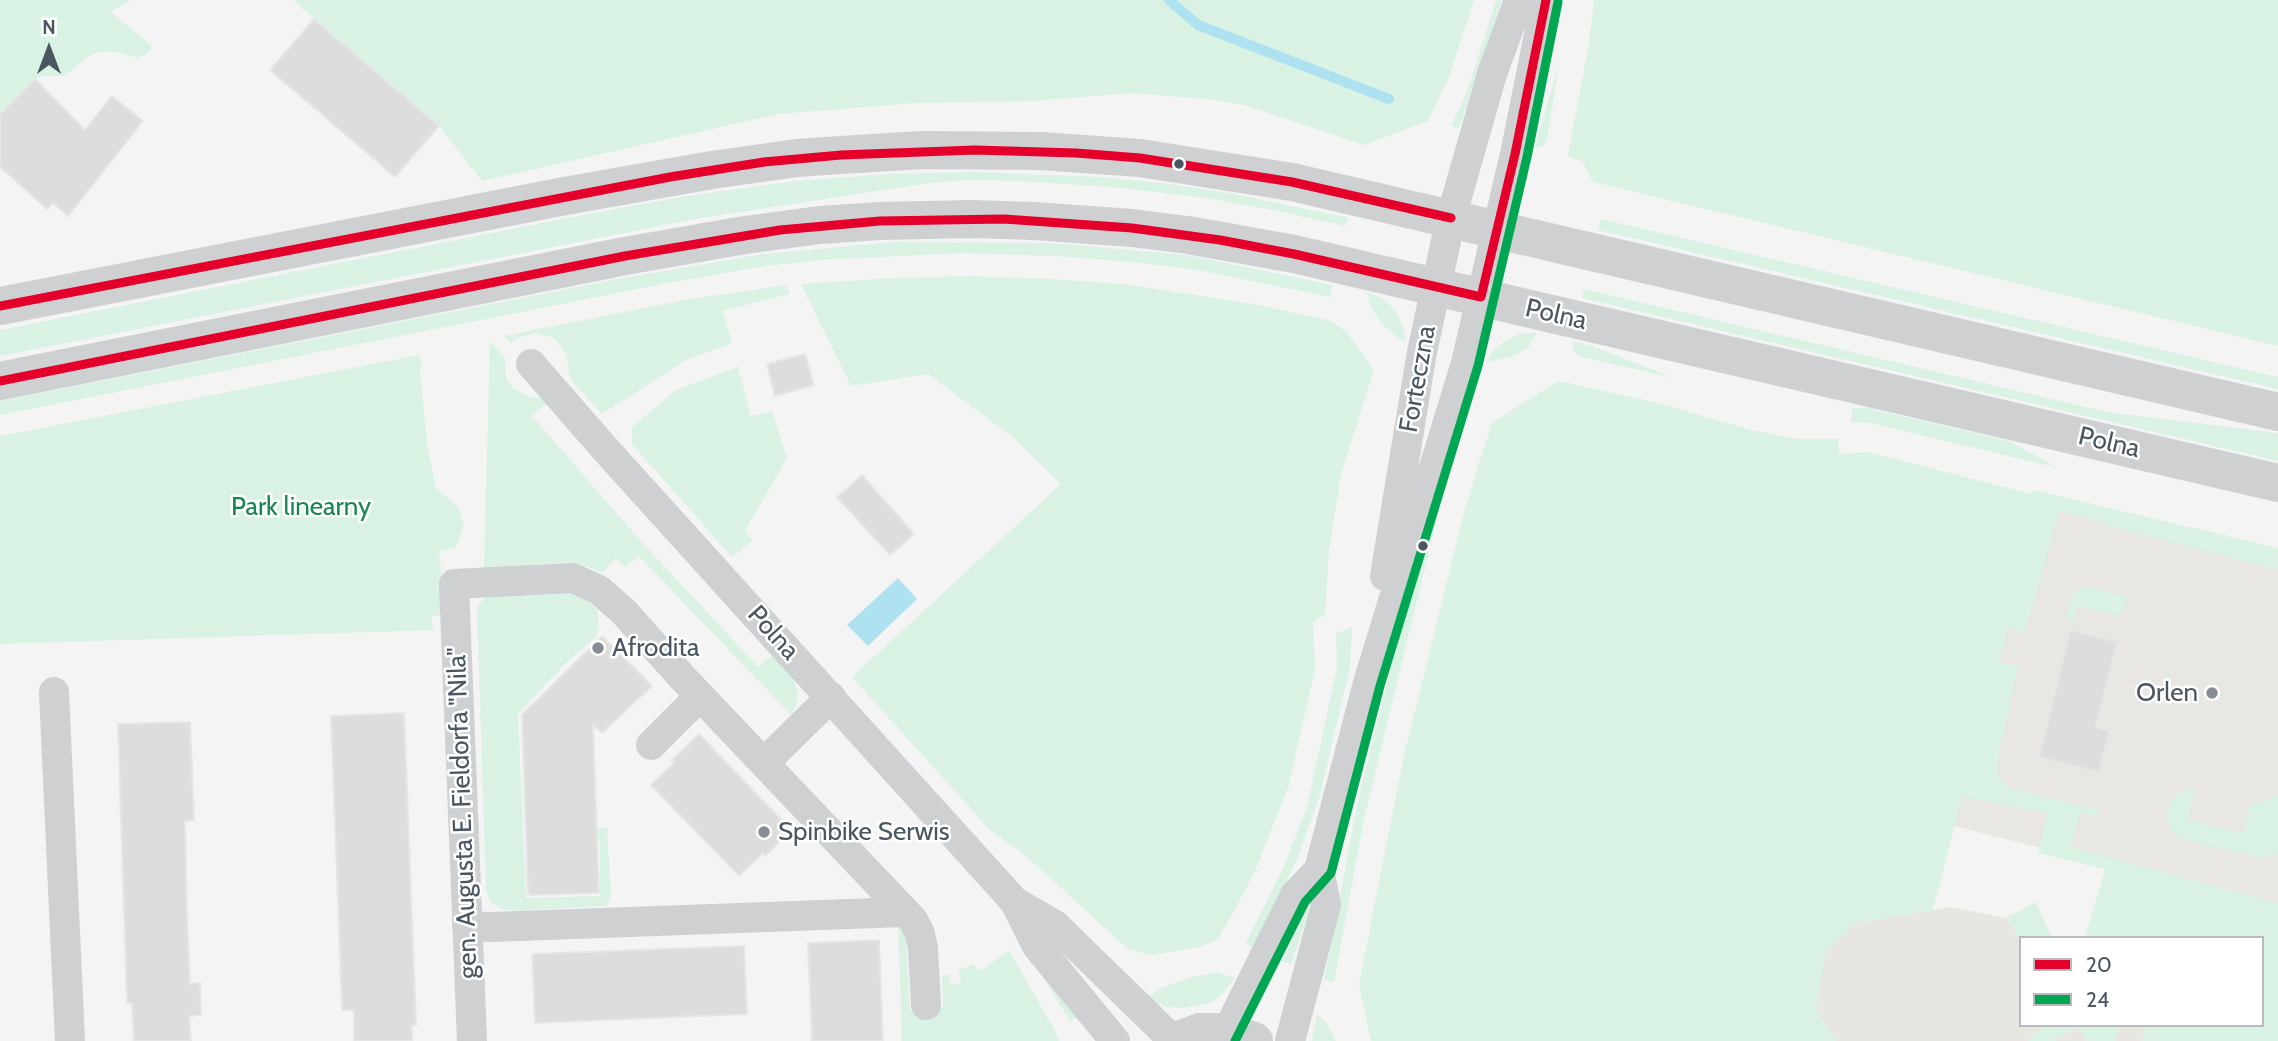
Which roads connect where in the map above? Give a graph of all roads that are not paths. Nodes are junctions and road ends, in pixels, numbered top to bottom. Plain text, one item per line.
1 (1519, 0) edge
2 (1546, 0) edge
3 (1451, 218) junction
4 (1496, 229) junction
5 (1436, 286) junction
6 (1481, 297) junction
7 (0, 306) edge
8 (531, 364) dead end
9 (0, 381) edge
10 (2278, 412) edge
11 (2278, 483) edge
12 (1368, 683) junction
13 (54, 692) dead end
14 (700, 696) junction
15 (831, 697) junction
16 (651, 745) dead end
17 (764, 763) junction
18 (1319, 870) junction
19 (1015, 902) junction
20 (904, 912) junction
21 (467, 926) junction
22 (926, 1005) dead end
23 (1240, 1036) edge
24 (70, 1041) edge
25 (472, 1041) edge
26 (1115, 1041) edge
27 (1175, 1041) edge
28 (1290, 1041) edge

1 - 3 street, Forteczna
2 - 4 street, Forteczna
3 - 4 street
3 - 5 street, Forteczna
3 - 7 street
4 - 6 street, Forteczna
4 - 10 street
5 - 6 street, Polna
5 - 9 street, Polna
5 - 12 street, Forteczna
6 - 11 street, Polna
6 - 12 street, Forteczna
8 - 15 street, Polna
12 - 18 street, Forteczna
13 - 24 street
14 - 16 street
14 - 17 street
14 - 21 street, gen. Augusta E. Fieldorfa "Nila"
15 - 17 street
15 - 19 street, Polna
17 - 20 street
18 - 23 street, Forteczna
18 - 28 street
19 - 26 street, Polna
19 - 27 street, Polna
20 - 21 street
20 - 22 street
21 - 25 street, gen. Augusta E. Fieldorfa "Nila"
23 - 27 street

